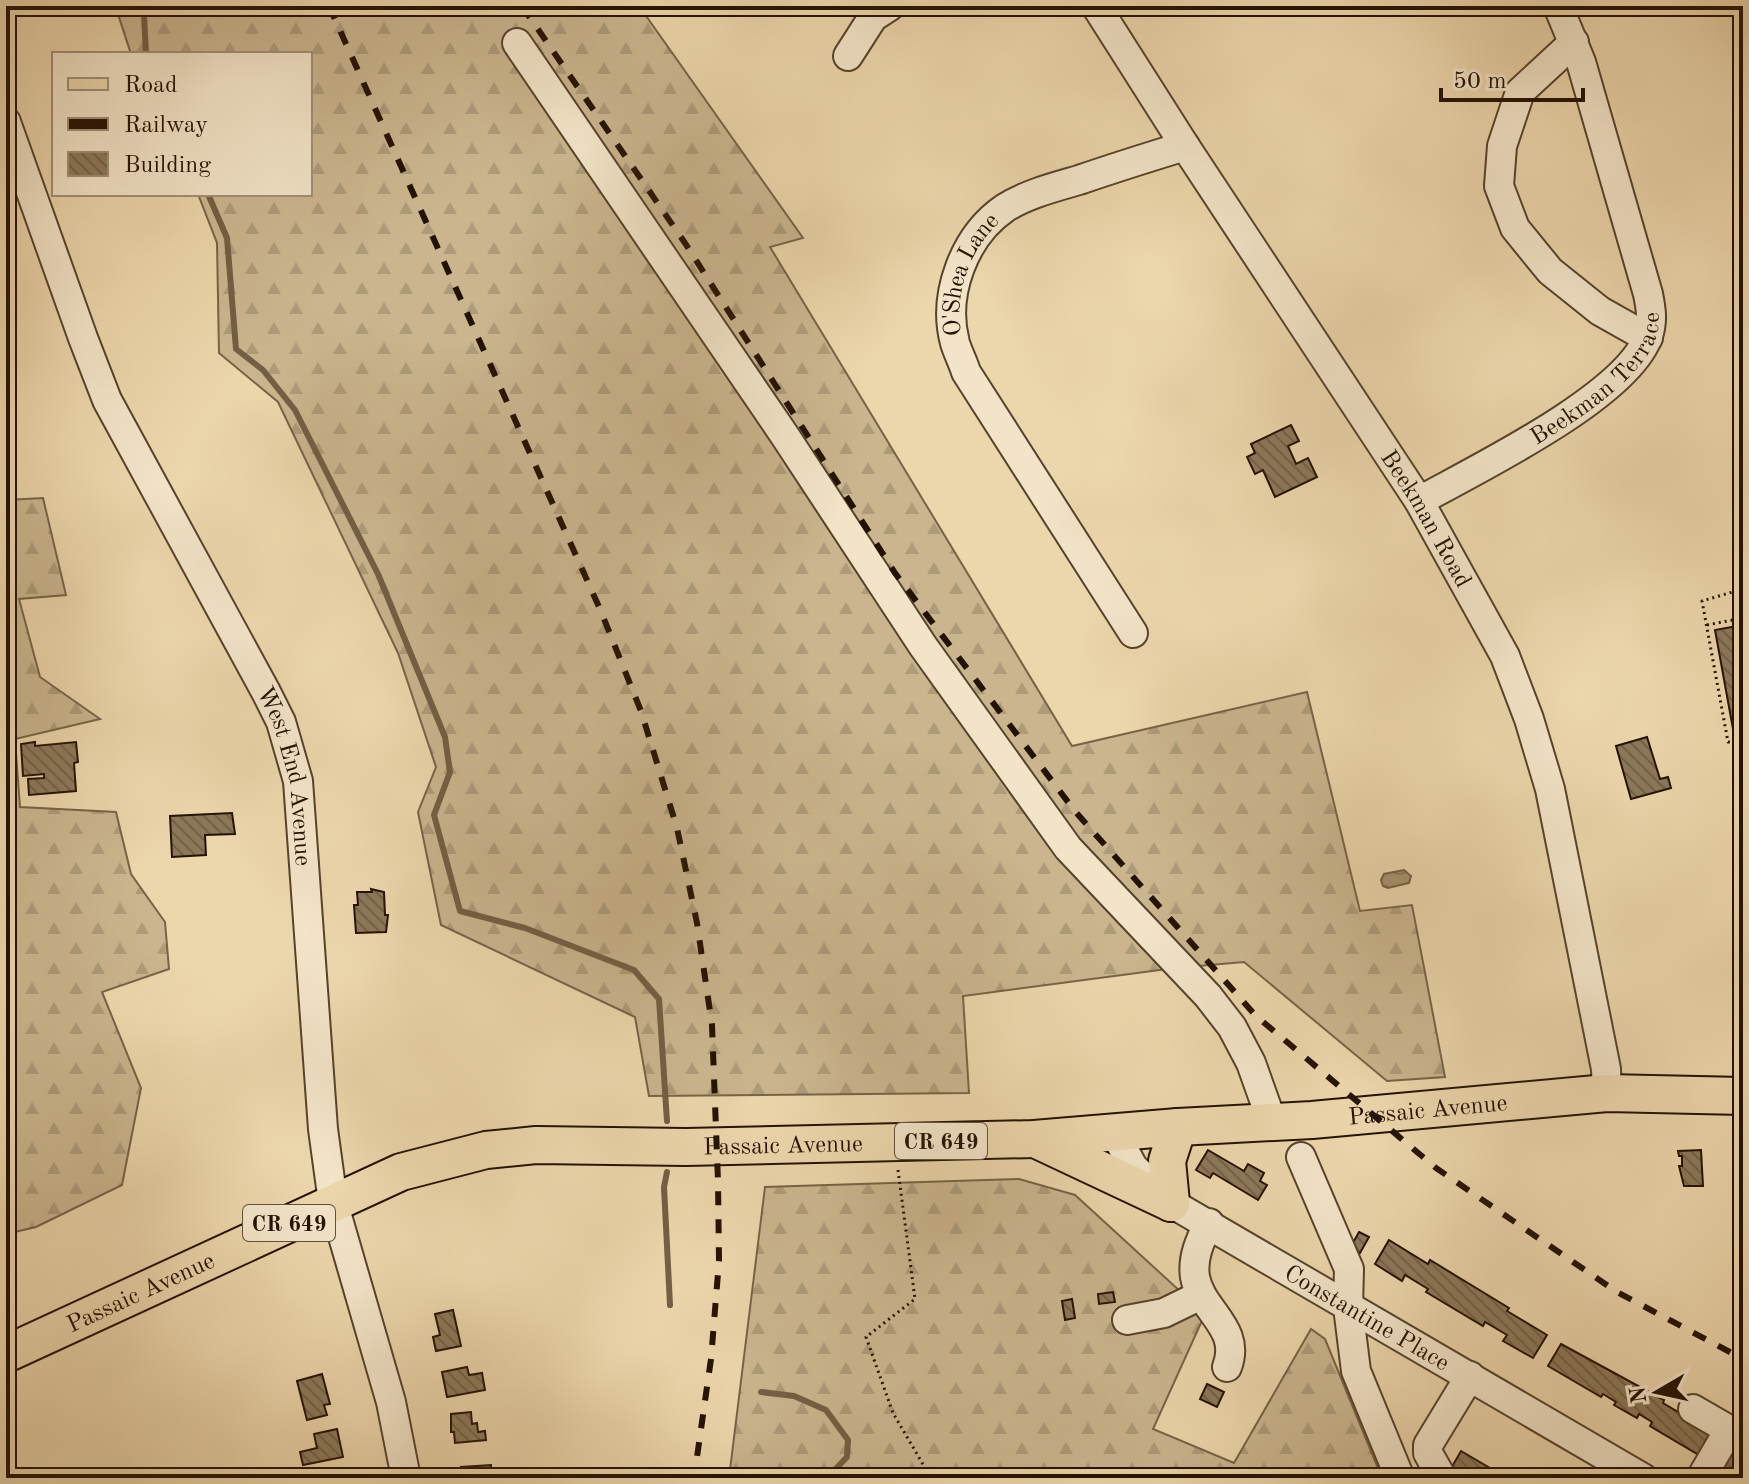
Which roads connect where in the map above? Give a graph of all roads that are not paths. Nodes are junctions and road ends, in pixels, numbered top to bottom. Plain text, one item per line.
1 (890, 6) edge
2 (1096, 6) edge
3 (1558, 6) edge
4 (1574, 42) junction
5 (517, 43) dead end
6 (848, 56) dead end
7 (6, 122) edge
8 (1185, 146) junction
9 (1648, 338) junction
10 (1419, 501) junction
11 (1133, 633) dead end
12 (1607, 1093) junction
13 (1743, 1096) edge
14 (1272, 1122) junction
15 (1178, 1127) junction
16 (1115, 1133) junction
17 (1034, 1139) junction
18 (1301, 1157) dead end
19 (333, 1202) junction
20 (1171, 1203) junction
21 (1209, 1223) junction
22 (1201, 1295) junction
23 (1348, 1307) junction
24 (1127, 1320) dead end
25 (6, 1354) edge
26 (1227, 1367) dead end
27 (1470, 1376) junction
28 (1693, 1409) dead end
29 (1736, 1434) edge
30 (406, 1478) edge
31 (1400, 1478) edge
32 (1442, 1478) edge
33 (1643, 1478) edge
34 (1701, 1478) edge

1 - 6 street
2 - 8 street, Beekman Road
3 - 4 street, Beekman Terrace
4 - 9 street, Beekman Terrace
4 - 9 street
5 - 14 street
7 - 19 street, West End Avenue
8 - 10 street, Beekman Road
8 - 11 street, O'Shea Lane
9 - 10 street, Beekman Terrace
10 - 12 street, Beekman Road
12 - 13 main road, Passaic Avenue
12 - 14 main road, Passaic Avenue
14 - 15 main road, Passaic Avenue
15 - 16 main road, Passaic Avenue
15 - 20 main road
16 - 17 main road, Passaic Avenue / CR 649
16 - 20 street, Constantine Place
17 - 19 main road, Passaic Avenue / CR 649
17 - 20 main road
18 - 23 street
19 - 25 main road, Passaic Avenue / CR 649
19 - 30 street, West End Avenue
20 - 21 street, Constantine Place
21 - 22 street
21 - 23 street, Constantine Place
22 - 24 street
22 - 26 street
23 - 27 street, Constantine Place
23 - 31 street
27 - 32 street
27 - 33 street, Constantine Place
28 - 29 street
29 - 34 street

